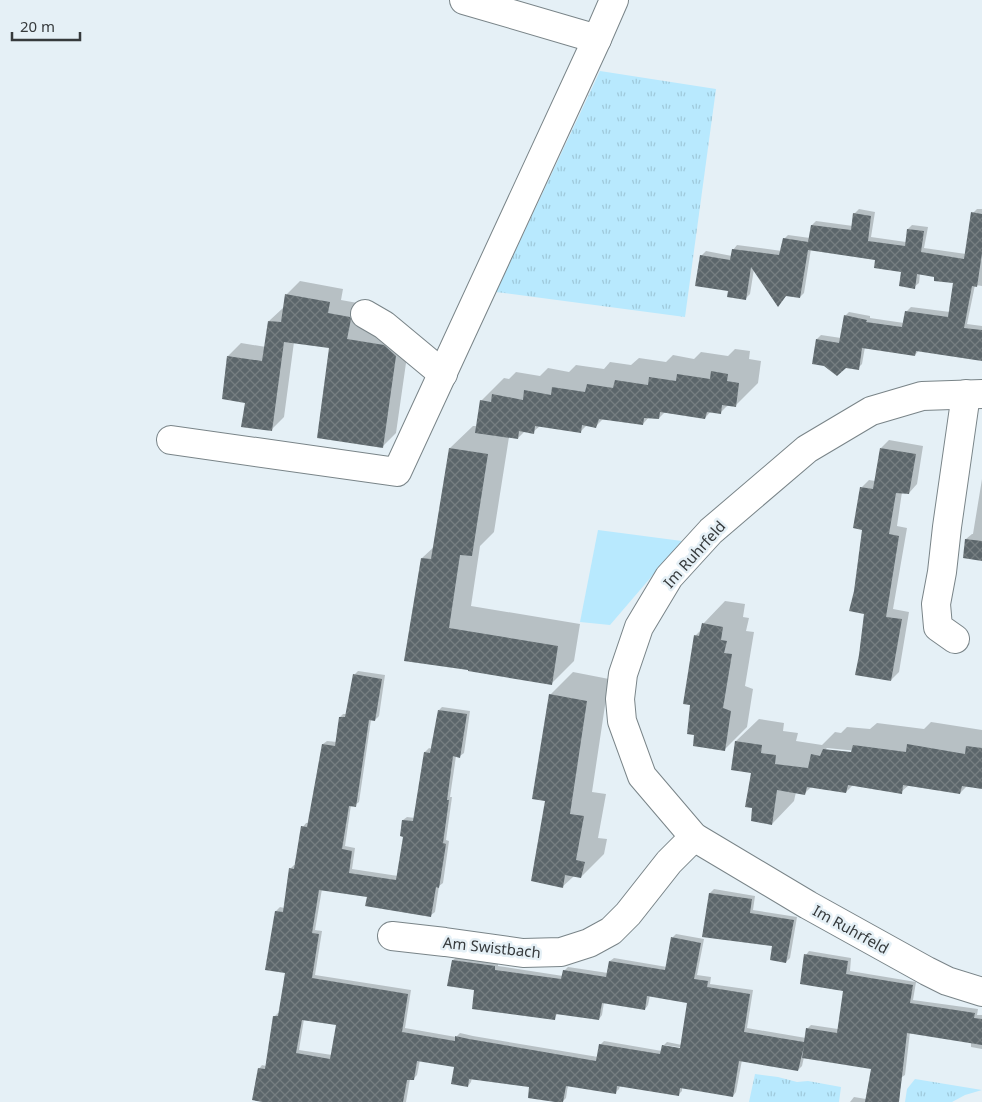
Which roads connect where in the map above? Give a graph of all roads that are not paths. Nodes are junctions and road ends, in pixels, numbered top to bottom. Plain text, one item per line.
1 (464, 0) edge
2 (614, 0) edge
3 (597, 39) junction
4 (365, 314) dead end
5 (443, 374) junction
6 (974, 394) edge
7 (171, 440) dead end
8 (955, 639) dead end
9 (694, 837) junction
10 (392, 936) dead end
11 (982, 992) edge

1 - 3 street
2 - 3 street
3 - 5 street
4 - 5 street
5 - 7 street
6 - 8 street, Im Ruhrfeld
6 - 9 street, Im Ruhrfeld
9 - 10 street, Am Swistbach
9 - 11 street, Im Ruhrfeld

